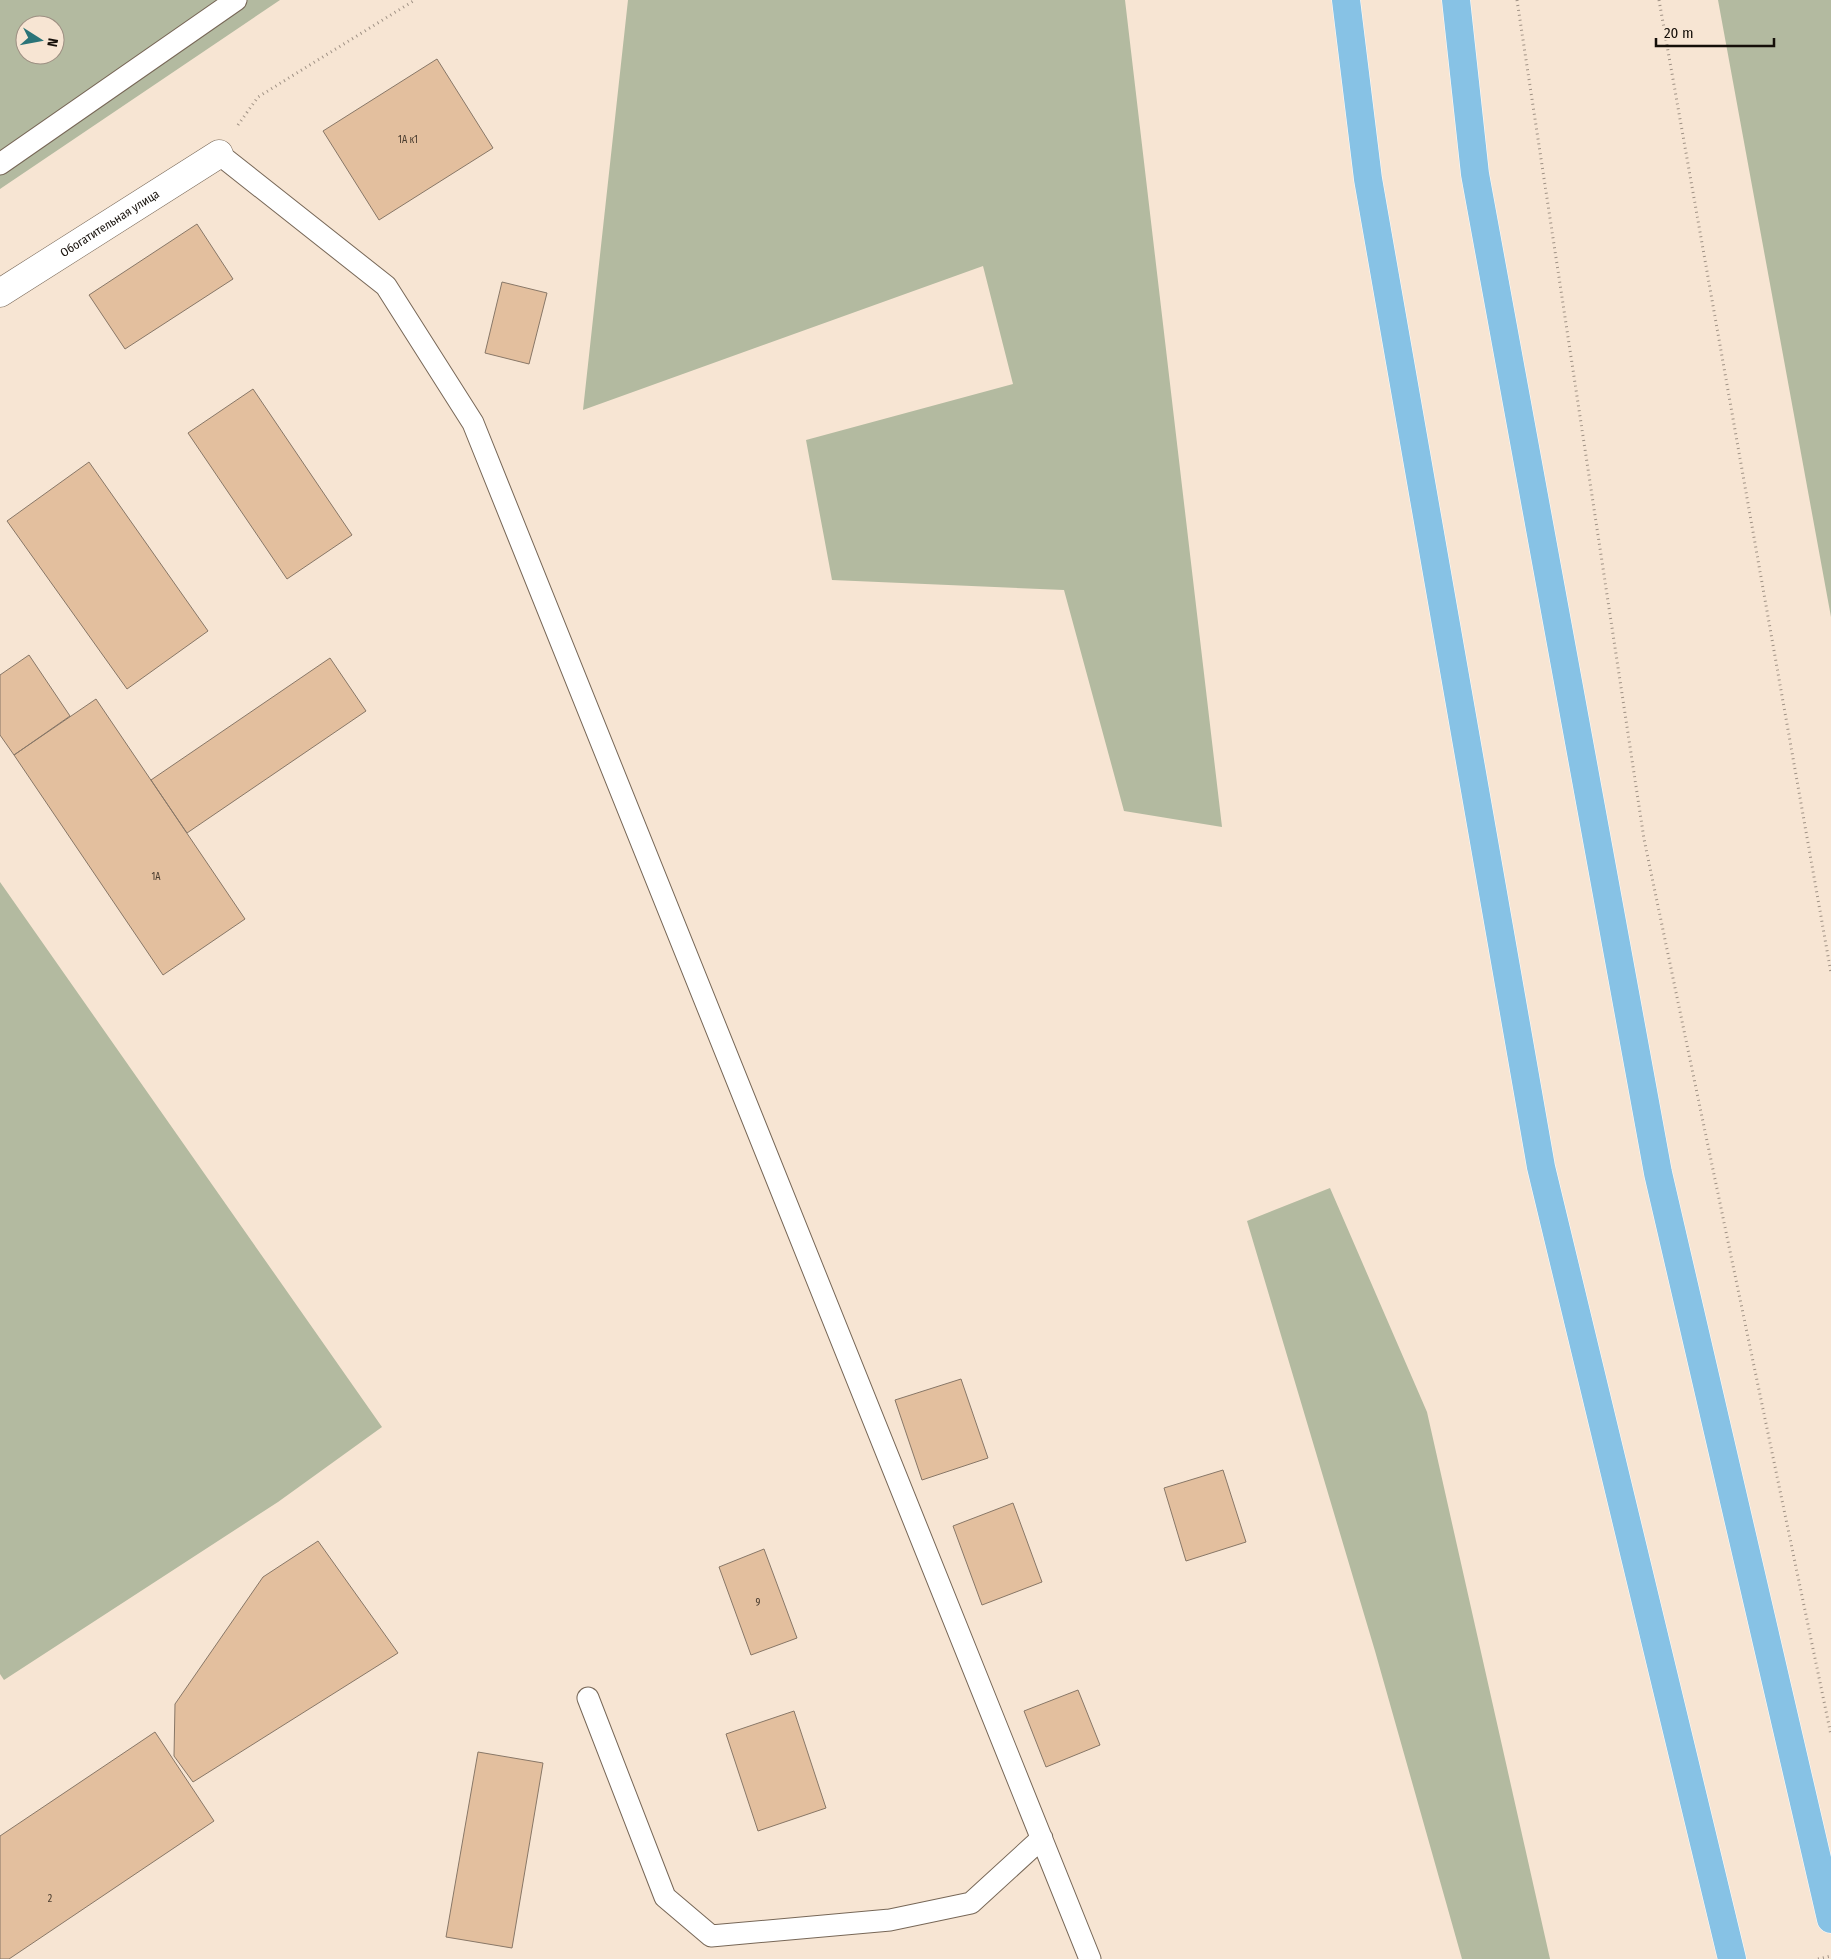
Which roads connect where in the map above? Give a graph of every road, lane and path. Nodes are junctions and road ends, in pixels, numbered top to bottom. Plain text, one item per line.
1 (415, 0) edge
2 (1346, 0) edge
3 (1456, 0) edge
4 (1517, 0) edge
5 (1659, 0) edge
6 (224, 3) edge
7 (219, 154) junction
8 (0, 164) edge
9 (0, 294) edge
10 (1831, 973) edge
11 (588, 1698) dead end
12 (1831, 1735) edge
13 (1042, 1838) junction
14 (1831, 1920) edge
15 (1831, 1956) edge
16 (1090, 1959) edge
17 (1732, 1959) edge
18 (1818, 1959) edge

1 - 7 path
2 - 17 main road
3 - 14 main road
4 - 12 path
5 - 10 path
6 - 8 lane
7 - 9 street, Обогатительная улица
7 - 13 lane
11 - 13 lane
13 - 16 lane
15 - 18 path

